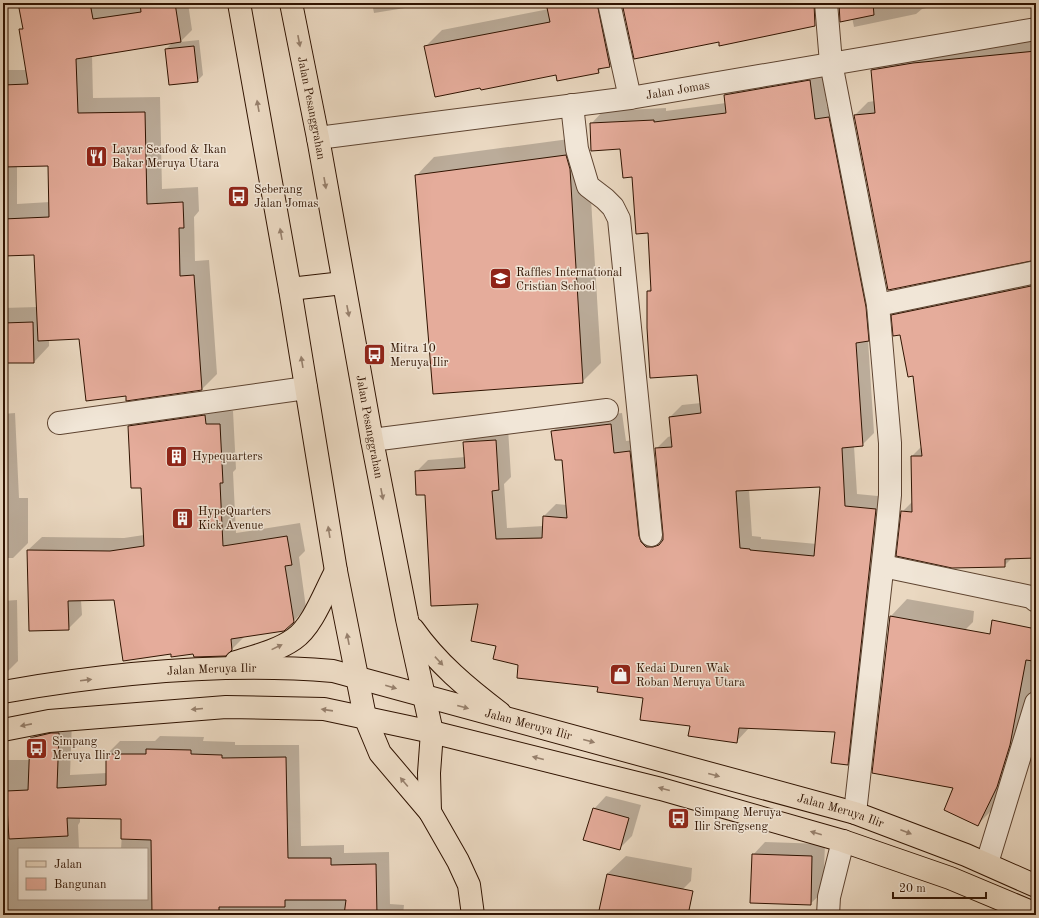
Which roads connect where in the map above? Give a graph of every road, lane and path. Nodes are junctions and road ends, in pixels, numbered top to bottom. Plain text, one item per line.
1 (239, 3) edge
2 (291, 3) edge
3 (609, 3) edge
4 (826, 3) edge
5 (1036, 29) edge
6 (831, 63) junction
7 (630, 98) junction
8 (572, 105) junction
9 (318, 138) junction
10 (1036, 272) edge
11 (343, 283) junction
12 (290, 289) junction
13 (878, 305) junction
14 (306, 388) junction
15 (607, 410) dead end
16 (59, 423) dead end
17 (372, 440) junction
18 (651, 535) dead end
19 (883, 566) junction
20 (336, 571) junction
21 (1036, 602) edge
22 (407, 619) junction
23 (214, 669) junction
24 (356, 677) junction
25 (3, 692) edge
26 (425, 697) junction
27 (1036, 703) edge
28 (365, 717) junction
29 (506, 718) junction
30 (3, 730) edge
31 (432, 732) junction
32 (430, 812) junction
33 (855, 813) junction
34 (842, 841) junction
35 (987, 863) junction
36 (1036, 886) edge
37 (1036, 914) edge
38 (473, 915) edge
39 (828, 915) edge

12 -> 1 main road
2 -> 9 main road, Jalan Pesanggrahan
3 - 7 street
4 - 6 street
5 - 6 street, Jalan Jomas
6 - 7 street, Jalan Jomas
6 - 13 street
7 - 8 street, Jalan Jomas
8 - 9 street, Jalan Jomas
8 - 18 street
9 -> 11 main road, Jalan Pesanggrahan
10 - 13 street
11 - 12 main road
11 -> 17 main road, Jalan Pesanggrahan
14 -> 12 main road
13 - 19 street
14 - 16 street
20 -> 14 main road
15 - 17 street
17 -> 22 main road, Jalan Pesanggrahan
19 - 21 street
19 - 33 street
23 -> 20 main road
24 -> 20 main road
22 - 26 main road, Jalan Pesanggrahan
22 -> 29 main road
23 - 24 main road, Jalan Meruya Ilir
25 -> 23 main road, Jalan Meruya Ilir
24 -> 26 main road, Jalan Meruya Ilir
24 - 28 main road
26 -> 29 main road, Jalan Meruya Ilir
26 - 31 main road, Jalan Pesanggrahan
27 - 35 street
28 -> 30 main road
28 - 31 main road
32 -> 28 main road
29 -> 33 main road, Jalan Meruya Ilir
31 - 32 main road, Jalan Pesanggrahan
34 -> 31 main road
32 - 38 main road
33 -> 35 main road, Jalan Meruya Ilir
34 - 37 main road
34 - 39 street
35 - 36 main road, Jalan Meruya Ilir

